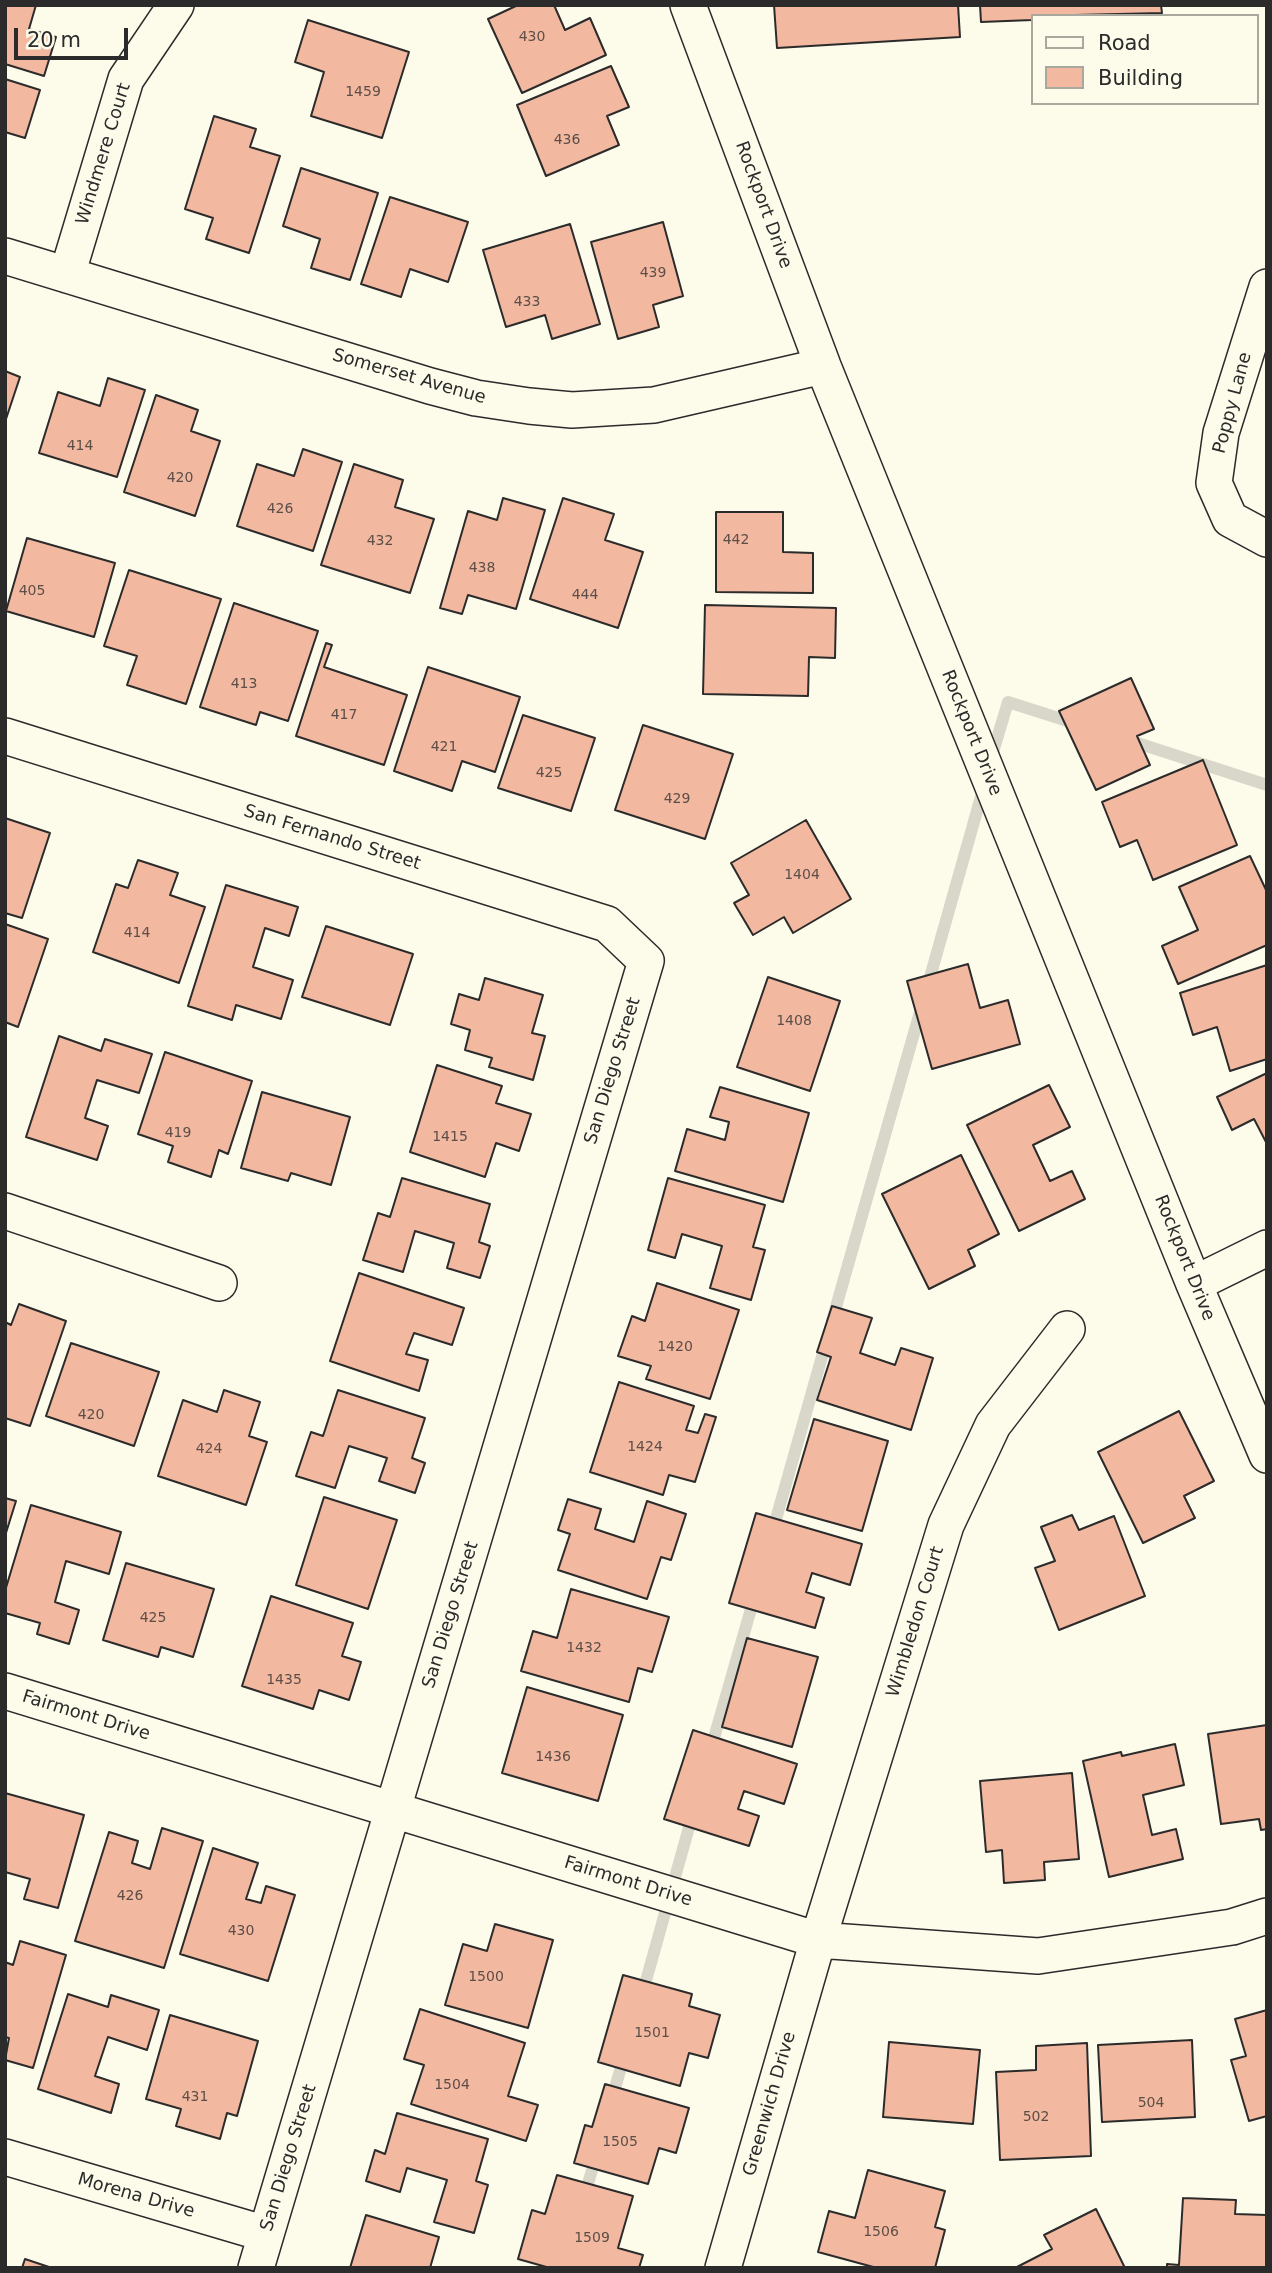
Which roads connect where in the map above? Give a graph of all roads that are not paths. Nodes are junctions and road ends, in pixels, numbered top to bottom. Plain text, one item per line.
1 (176, 5) edge
2 (688, 5) edge
3 (5, 256) edge
4 (67, 275) junction
5 (1267, 287) edge
6 (823, 366) junction
7 (1267, 539) edge
8 (5, 736) edge
9 (646, 961) joint
10 (5, 1211) edge
11 (1267, 1248) edge
12 (219, 1283) dead end
13 (1194, 1284) junction
14 (1067, 1329) dead end
15 (1267, 1455) edge
16 (5, 1692) edge
17 (393, 1811) junction
18 (1267, 1916) edge
19 (818, 1940) junction
20 (5, 2157) edge
21 (266, 2234) junction
22 (256, 2268) edge
23 (723, 2268) edge

1 - 4 street, Windmere Court
2 - 6 street, Rockport Drive
3 - 4 street, Somerset Avenue
4 - 6 street, Somerset Avenue
5 - 7 street, Poppy Lane
6 - 13 street, Rockport Drive
8 - 9 street, San Fernando Street
9 - 17 street, San Diego Street
10 - 12 street
11 - 13 street
13 - 15 street, Rockport Drive
14 - 19 street, Wimbledon Court
16 - 17 street, Fairmont Drive
17 - 19 street, Fairmont Drive
17 - 21 street, San Diego Street
18 - 19 street, Fairmont Drive
19 - 23 street, Greenwich Drive
20 - 21 street, Morena Drive
21 - 22 street, San Diego Street

